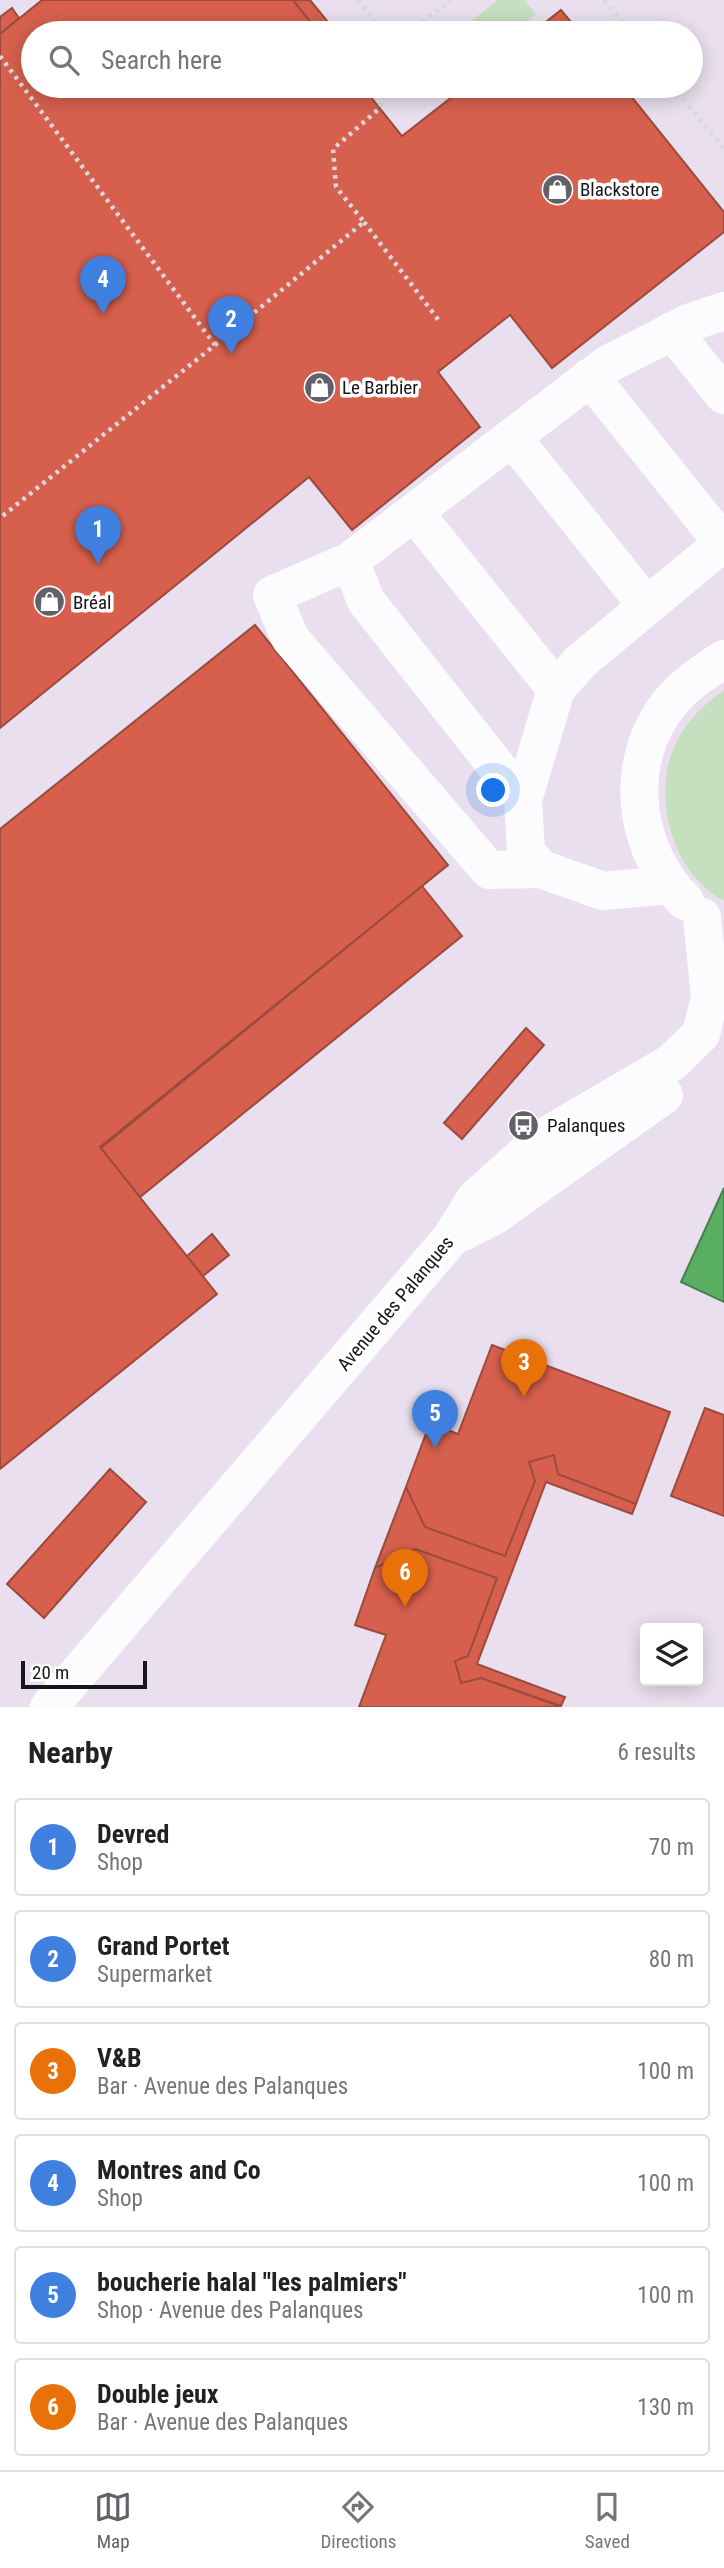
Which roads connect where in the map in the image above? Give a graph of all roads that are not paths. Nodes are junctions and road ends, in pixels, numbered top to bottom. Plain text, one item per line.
1 (724, 311) edge
2 (672, 331) junction
3 (590, 377) junction
4 (724, 396) edge
5 (512, 437) junction
6 (414, 512) junction
7 (723, 542) edge
8 (350, 561) junction
9 (647, 606) junction
10 (724, 659) edge
11 (556, 689) junction
12 (523, 800) junction
13 (541, 869) junction
14 (669, 885) junction
15 (713, 923) edge
16 (724, 1036) edge
17 (451, 1238) junction
18 (49, 1707) edge

1 - 2 street
2 - 3 street
2 - 4 street
3 - 5 street
3 - 7 street
5 - 6 street
5 - 9 street
6 - 8 street
6 - 11 street
7 - 9 street
8 - 12 street
8 - 13 street
9 - 11 street
10 - 14 street
11 - 12 street
12 - 13 street
13 - 14 street
14 - 15 street
15 - 17 street, Avenue des Palanques
16 - 17 street
17 - 18 street, Avenue des Palanques

